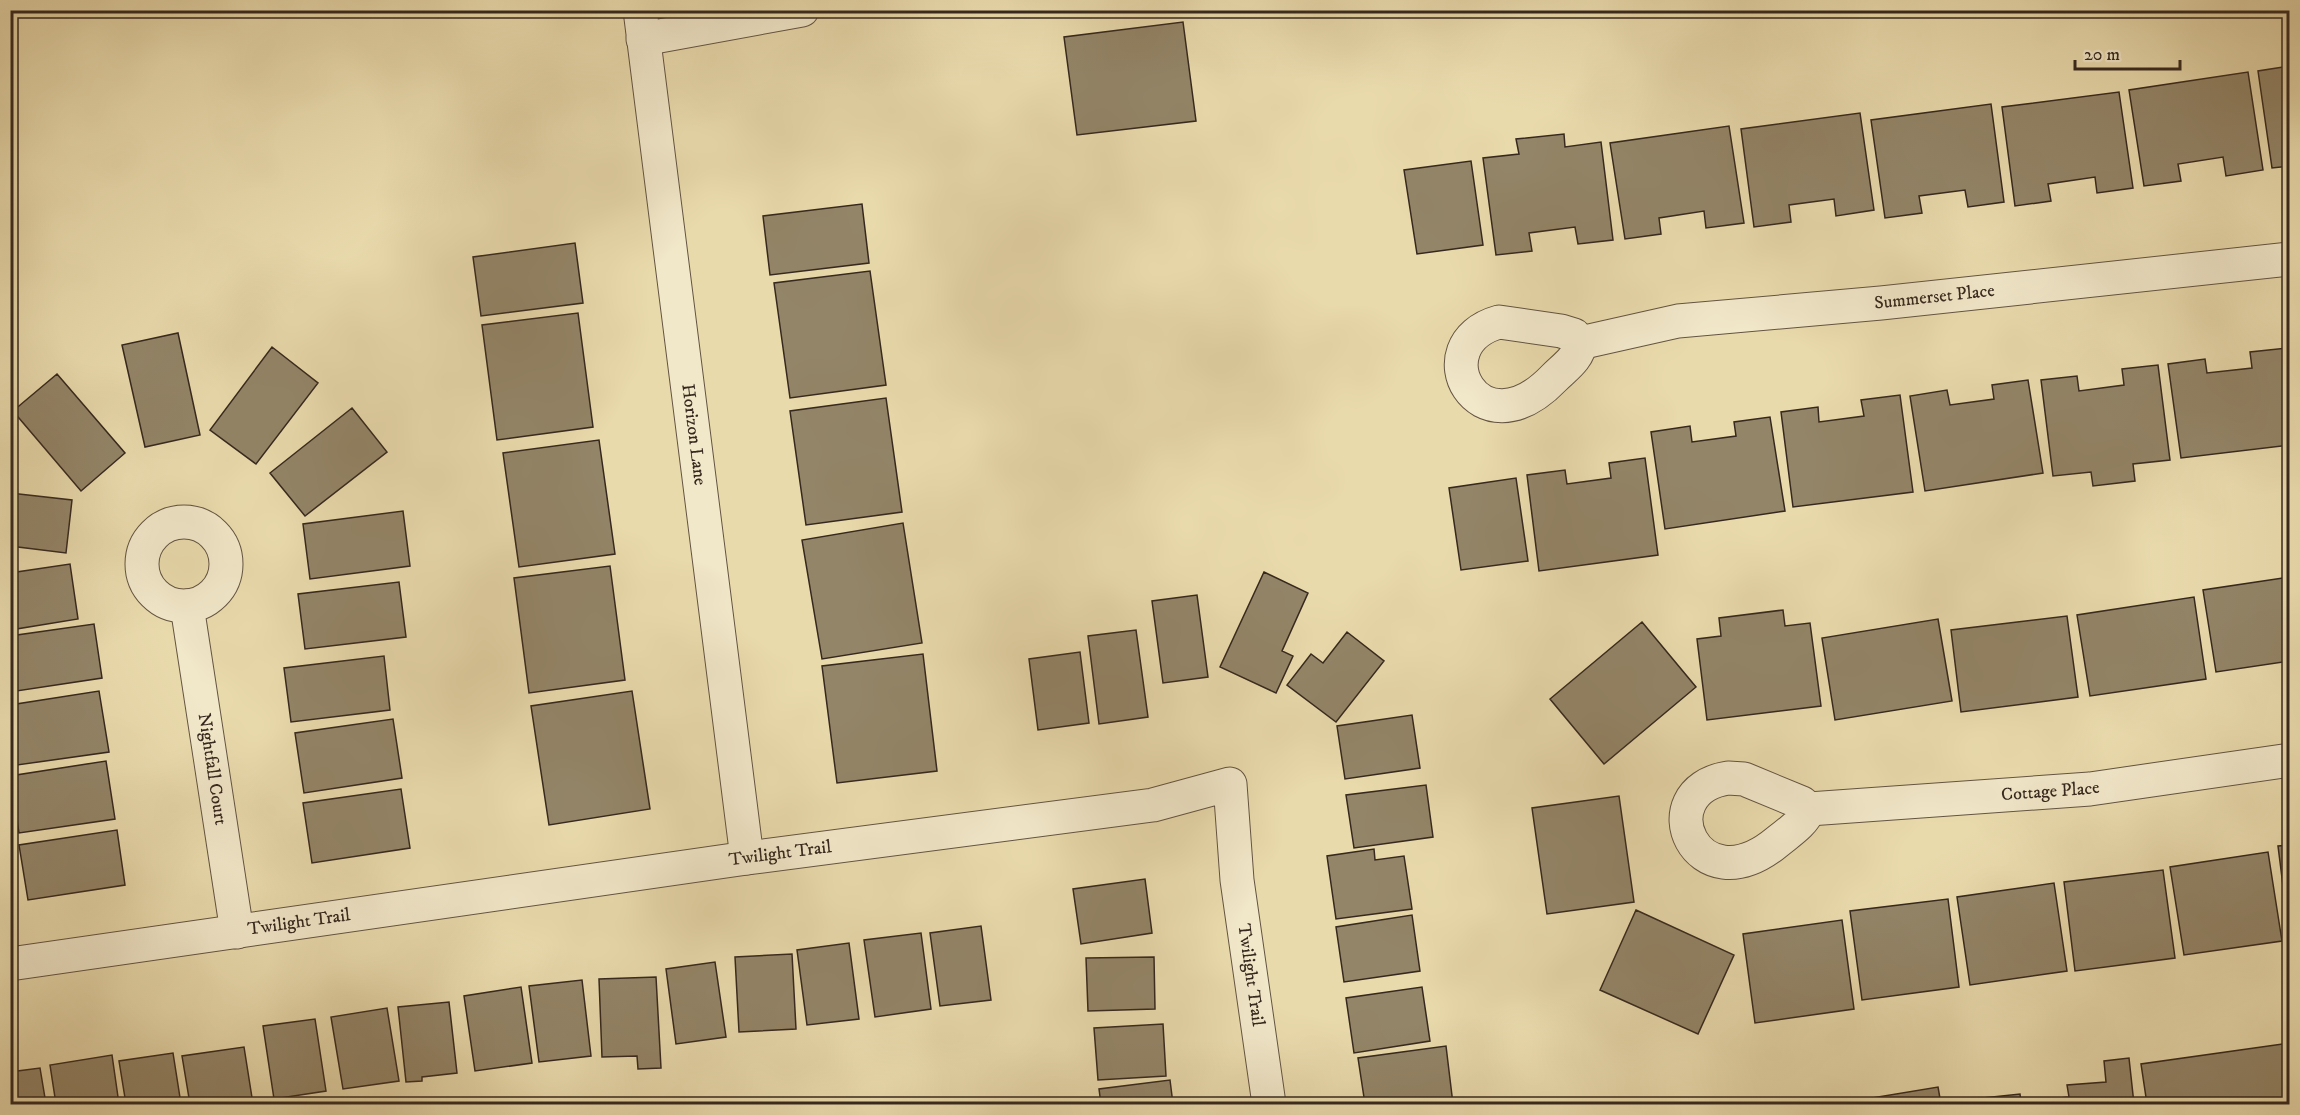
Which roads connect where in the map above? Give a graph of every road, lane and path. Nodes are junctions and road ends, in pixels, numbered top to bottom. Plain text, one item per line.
1 (802, 10) edge
2 (642, 25) edge
3 (2289, 259) edge
4 (1580, 343) dead end
5 (187, 606) dead end
6 (2289, 760) edge
7 (1809, 809) dead end
8 (747, 858) junction
9 (237, 932) junction
10 (10, 964) edge
11 (1269, 1104) edge

1 - 2 street
2 - 8 street, Horizon Lane
3 - 4 street, Summerset Place
5 - 9 street, Nightfall Court
6 - 7 street, Cottage Place
8 - 9 street, Twilight Trail
8 - 11 street, Twilight Trail
9 - 10 street, Twilight Trail

